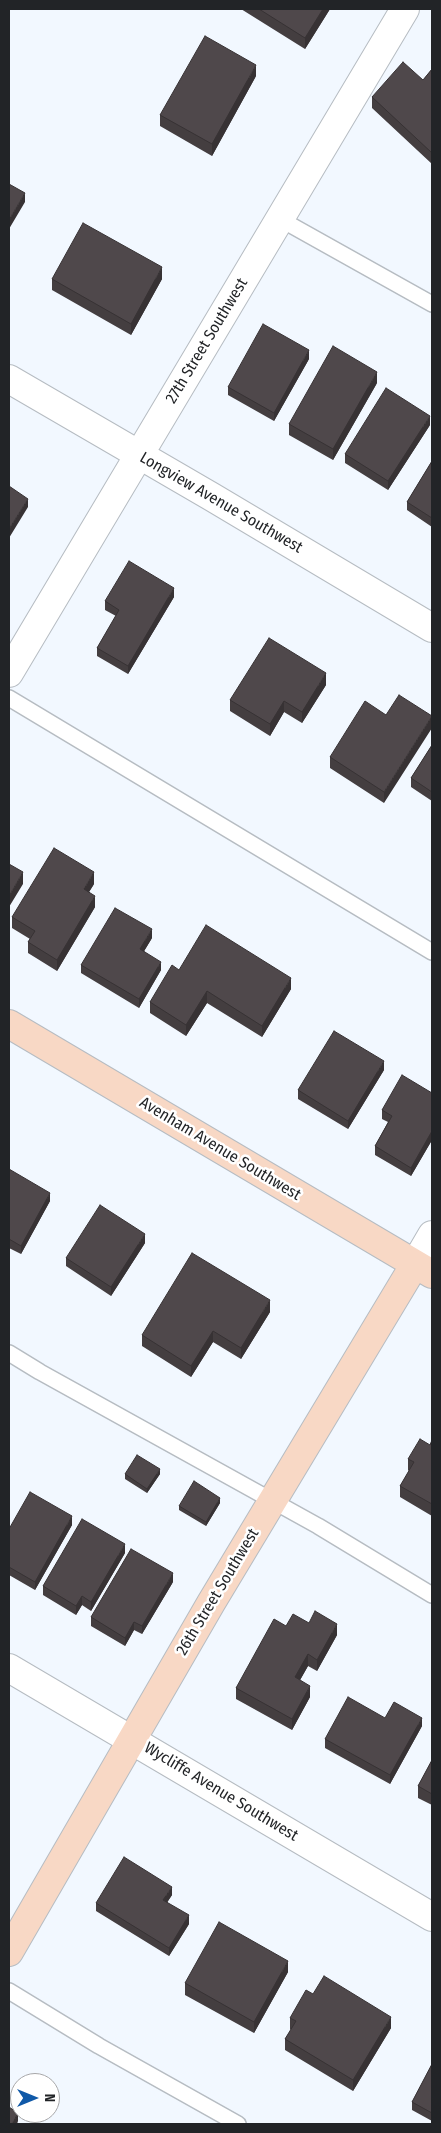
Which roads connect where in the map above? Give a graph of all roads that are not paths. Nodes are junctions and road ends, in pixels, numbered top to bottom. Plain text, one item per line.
1 (405, 9) edge
2 (280, 220) junction
3 (432, 304) edge
4 (9, 380) edge
5 (139, 456) junction
6 (432, 628) edge
7 (9, 673) edge
8 (9, 698) edge
9 (432, 952) edge
10 (9, 1024) edge
11 (432, 1235) edge
12 (424, 1269) edge
13 (9, 1353) edge
14 (272, 1500) junction
15 (432, 1594) edge
16 (9, 1668) edge
17 (132, 1740) junction
18 (432, 1917) edge
19 (9, 1952) edge
20 (9, 1991) edge
21 (238, 2124) edge

1 - 2 street, 27th Street Southwest
2 - 3 lane
2 - 5 street, 27th Street Southwest
4 - 5 street, Longview Avenue Southwest
5 - 6 street, Longview Avenue Southwest
5 - 7 street, 27th Street Southwest
8 - 9 lane
10 - 12 street, Avenham Avenue Southwest
11 - 12 street, 26th Street Southwest
12 - 14 street, 26th Street Southwest
13 - 14 lane
14 - 15 lane
14 - 17 street, 26th Street Southwest
16 - 17 street, Wycliffe Avenue Southwest
17 - 18 street, Wycliffe Avenue Southwest
17 - 19 street, 26th Street Southwest
20 - 21 lane

